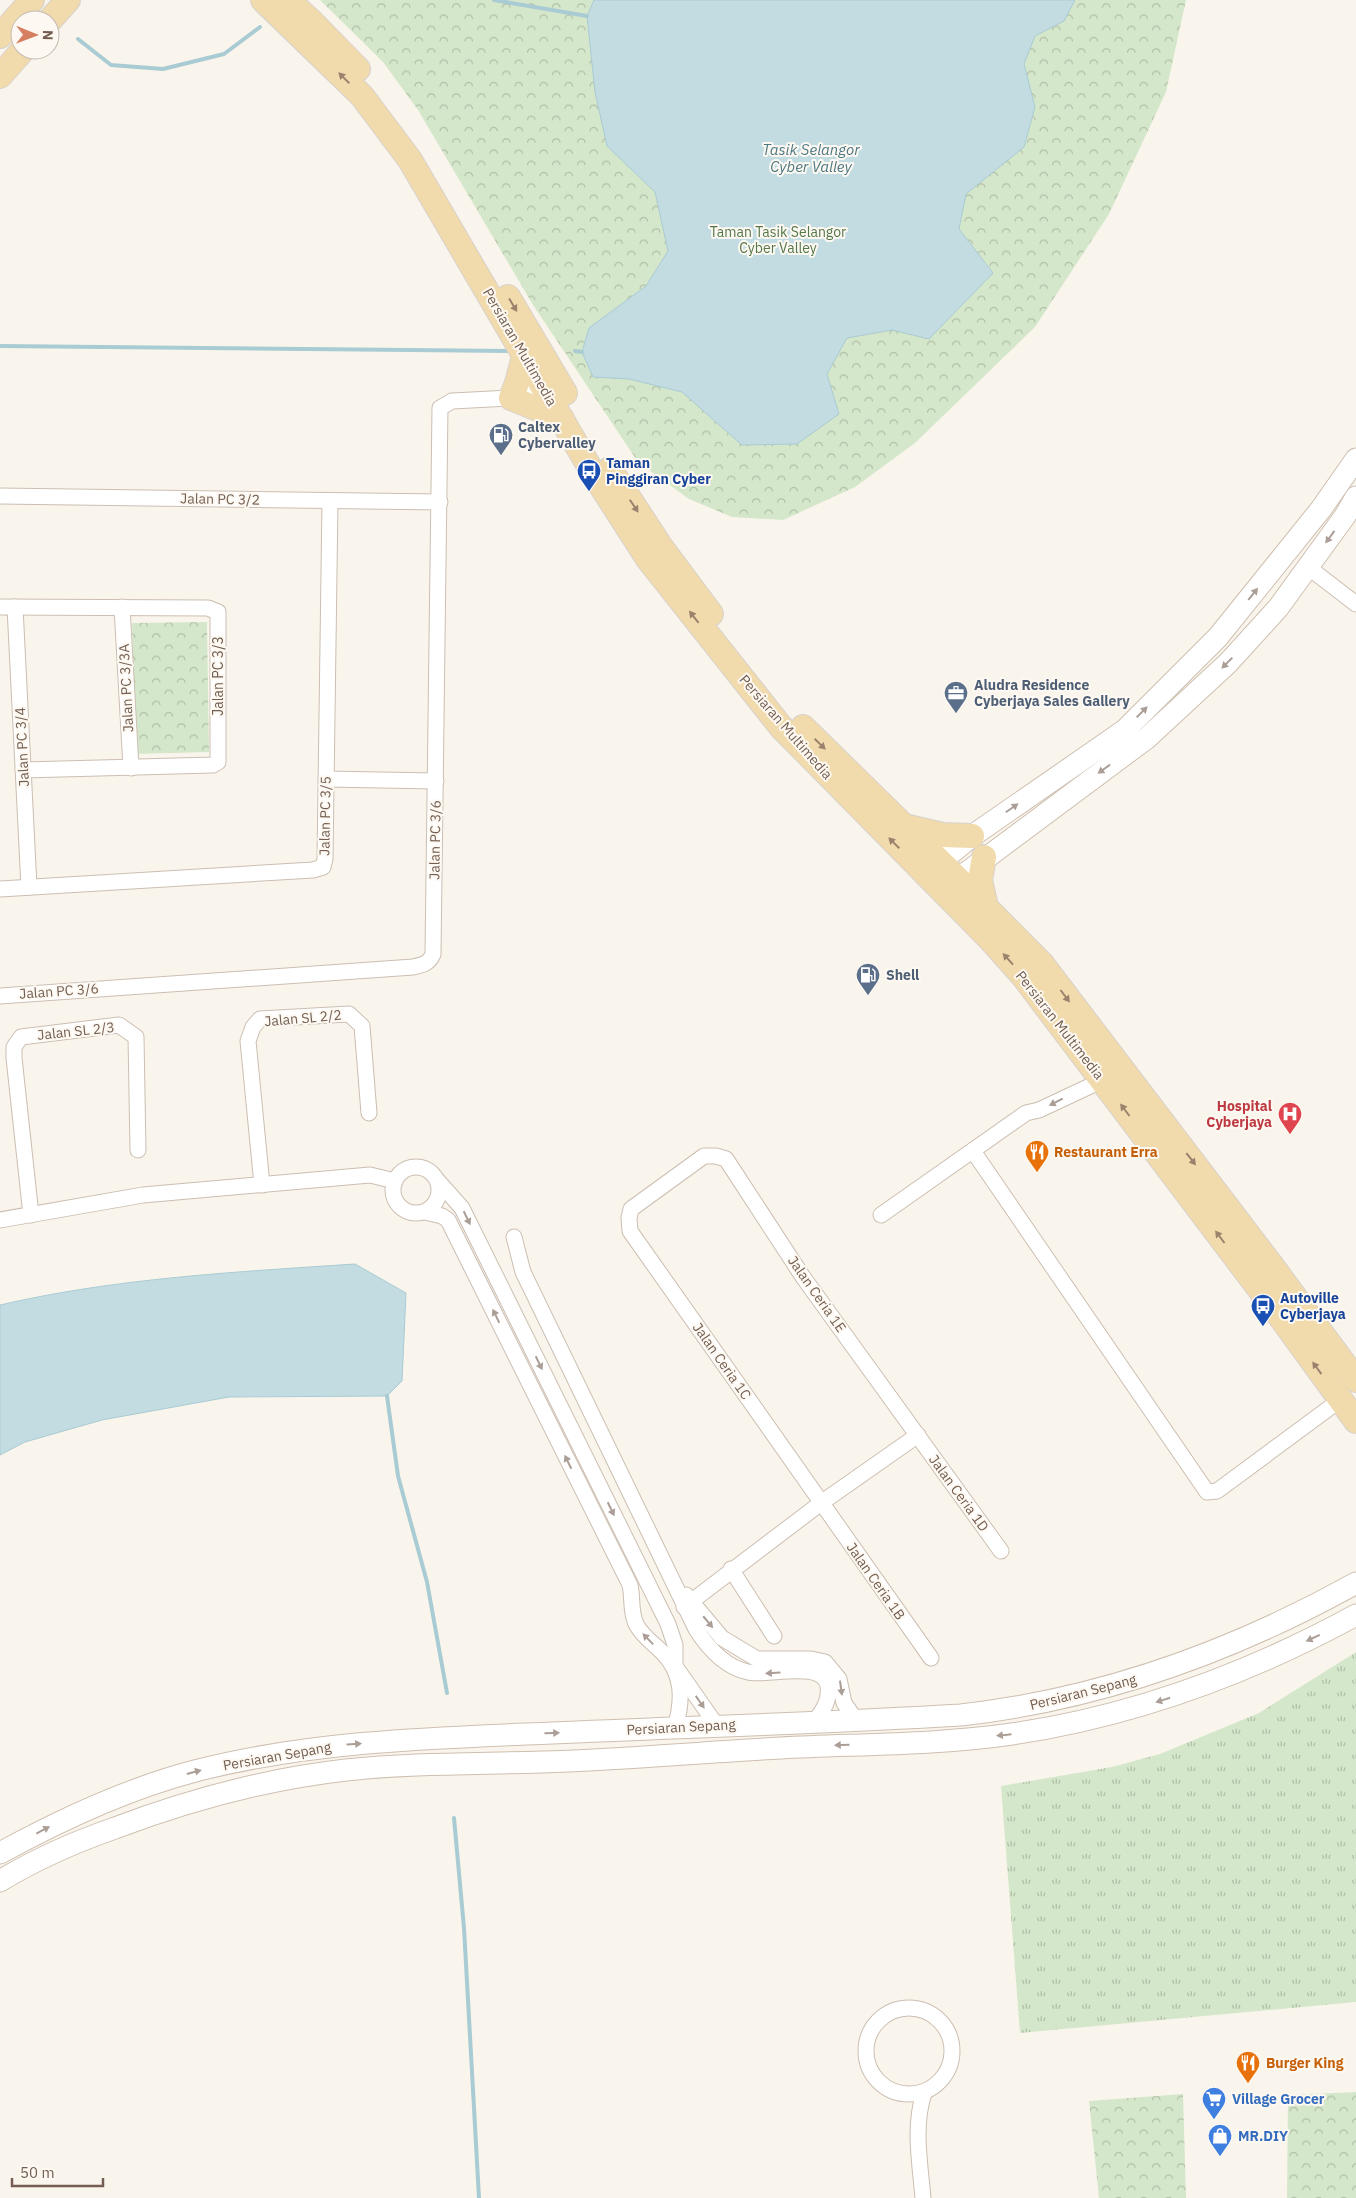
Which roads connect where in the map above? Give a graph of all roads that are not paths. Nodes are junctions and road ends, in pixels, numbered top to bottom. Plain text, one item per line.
1 (32, 0) edge
2 (68, 0) edge
3 (263, 0) edge
4 (288, 0) edge
5 (59, 10) edge
6 (0, 36) edge
7 (14, 60) edge
8 (0, 76) edge
9 (524, 356) junction
10 (547, 378) junction
11 (511, 398) junction
12 (562, 419) junction
13 (1356, 459) edge
14 (0, 496) edge
15 (1356, 497) edge
16 (330, 501) junction
17 (440, 502) junction
18 (1308, 567) junction
19 (1356, 604) edge
20 (7, 607) edge
21 (122, 607) junction
22 (131, 768) junction
23 (23, 770) junction
24 (326, 779) junction
25 (436, 780) junction
26 (904, 826) junction
27 (972, 836) junction
28 (984, 857) junction
29 (940, 862) junction
30 (958, 879) junction
31 (29, 887) junction
32 (0, 889) edge
33 (986, 907) junction
34 (0, 996) edge
35 (1103, 1080) junction
36 (369, 1112) dead end
37 (138, 1150) dead end
38 (972, 1151) junction
39 (716, 1156) joint
40 (437, 1180) junction
41 (396, 1181) junction
42 (262, 1185) junction
43 (425, 1212) junction
44 (32, 1215) junction
45 (881, 1215) dead end
46 (0, 1220) edge
47 (514, 1237) dead end
48 (1356, 1380) edge
49 (1340, 1400) junction
50 (1356, 1422) edge
51 (918, 1435) junction
52 (821, 1503) junction
53 (1001, 1551) dead end
54 (731, 1569) junction
55 (1356, 1583) edge
56 (688, 1604) junction
57 (1356, 1615) edge
58 (774, 1636) dead end
59 (931, 1658) dead end
60 (675, 1666) junction
61 (856, 1720) junction
62 (815, 1721) junction
63 (717, 1726) junction
64 (675, 1728) junction
65 (522, 1734) junction
66 (716, 1751) junction
67 (0, 1853) edge
68 (0, 1881) edge
69 (924, 2092) junction
70 (898, 2093) junction
71 (917, 2131) junction
72 (923, 2198) edge

1 - 6 main road
2 - 5 main road
9 -> 3 main road, Persiaran Multimedia
4 -> 10 main road, Persiaran Multimedia
7 - 8 main road
9 - 10 main road, Persiaran Multimedia
9 - 11 main road
10 - 11 street, Jalan PC 3/6
10 - 12 main road, Persiaran Multimedia
10 -> 26 main road, Persiaran Multimedia
11 - 12 main road
11 - 17 street, Jalan PC 3/6
35 -> 12 main road, Persiaran Multimedia
27 -> 13 street
14 - 16 street, Jalan PC 3/2
15 -> 18 street
16 - 17 street, Jalan PC 3/2
16 - 24 street, Jalan PC 3/5
17 - 25 street, Jalan PC 3/6
18 - 19 street
18 -> 28 street
20 - 21 street, Jalan PC 3/3
20 - 23 street, Jalan PC 3/4
21 - 22 street, Jalan PC 3/3A
21 - 22 street, Jalan PC 3/3
22 - 23 street, Jalan PC 3/3
23 - 31 street, Jalan PC 3/4
24 - 25 street
24 - 31 street, Jalan PC 3/5
25 - 34 street, Jalan PC 3/6
26 - 27 main road
26 - 29 main road, Persiaran Multimedia
27 - 29 street
28 - 30 street
28 - 33 main road
29 - 30 main road, Persiaran Multimedia
30 - 33 main road, Persiaran Multimedia
31 - 32 street, Jalan PC 3/5
33 -> 48 main road, Persiaran Multimedia
35 -> 38 street
49 -> 35 main road, Persiaran Multimedia
36 - 42 street, Jalan SL 2/2
37 - 44 street, Jalan SL 2/3
38 - 45 street
38 - 49 street
39 - 51 street, Jalan Ceria 1E
39 - 52 street, Jalan Ceria 1C
40 - 41 street
40 - 43 street
40 -> 60 street
41 - 42 street
41 - 43 street
42 - 44 street
60 -> 43 street
44 - 46 street
47 - 56 street
49 - 50 main road, Persiaran Multimedia
51 - 52 street
51 - 53 street, Jalan Ceria 1D
52 - 54 street
52 - 59 street, Jalan Ceria 1B
54 - 56 street
54 - 58 street
55 - 61 street, Persiaran Sepang
56 -> 61 street
62 -> 56 street
57 -> 66 street, Persiaran Sepang
60 -> 63 street
60 - 64 street
61 - 62 street, Persiaran Sepang
62 - 63 street, Persiaran Sepang
63 - 64 street, Persiaran Sepang
65 -> 64 street, Persiaran Sepang
65 - 66 street
67 -> 65 street, Persiaran Sepang
66 - 68 street, Persiaran Sepang
69 - 70 street
69 - 70 street
69 - 71 street
70 - 71 street
71 - 72 street

